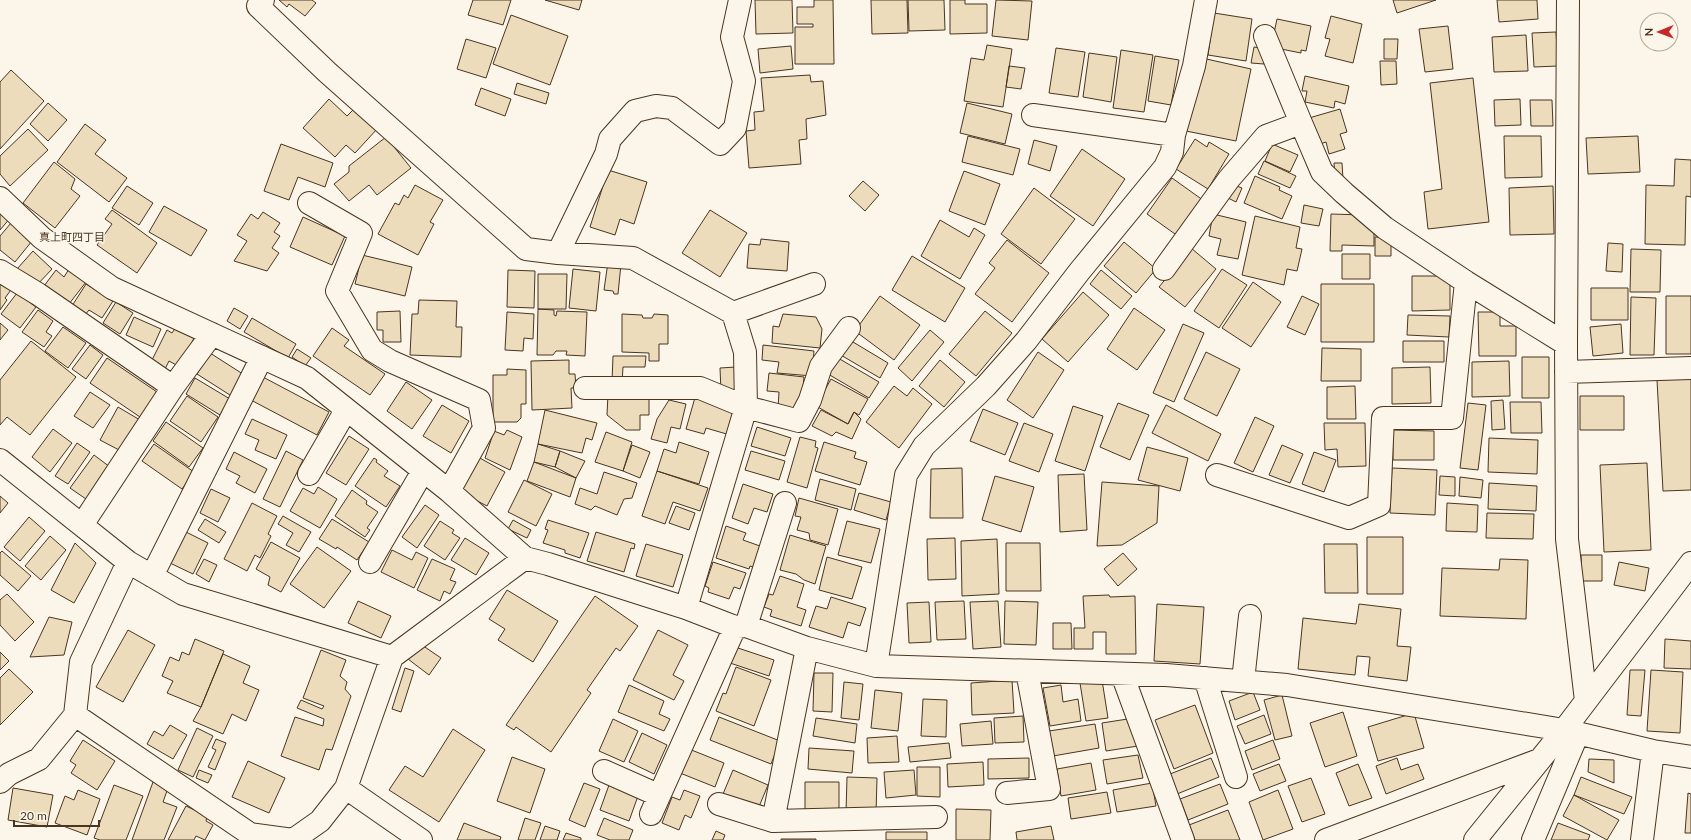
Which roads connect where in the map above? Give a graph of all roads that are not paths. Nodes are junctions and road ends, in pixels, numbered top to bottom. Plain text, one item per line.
1 (263, 0) edge
2 (740, 0) edge
3 (1206, 0) edge
4 (1568, 0) edge
5 (1266, 36) dead end
6 (1033, 115) dead end
7 (1300, 124) junction
8 (1174, 135) junction
9 (0, 198) edge
10 (309, 203) dead end
11 (558, 253) junction
12 (1164, 269) dead end
13 (0, 270) edge
14 (1466, 282) junction
15 (814, 284) dead end
16 (732, 313) junction
17 (849, 328) dead end
18 (212, 334) junction
19 (1566, 344) junction
20 (262, 357) junction
21 (1691, 368) edge
22 (1566, 372) junction
23 (173, 387) junction
24 (585, 388) dead end
25 (746, 407) junction
26 (346, 410) junction
27 (0, 460) edge
28 (424, 471) junction
29 (309, 474) dead end
30 (1218, 475) dead end
31 (449, 491) junction
32 (785, 503) dead end
33 (82, 525) junction
34 (524, 558) junction
35 (128, 562) junction
36 (370, 562) dead end
37 (1691, 563) edge
38 (152, 576) junction
39 (686, 608) junction
40 (1250, 616) dead end
41 (741, 627) junction
42 (807, 648) junction
43 (392, 657) junction
44 (876, 666) junction
45 (1026, 671) junction
46 (1122, 674) junction
47 (1205, 678) junction
48 (1243, 681) junction
49 (1586, 701) junction
50 (75, 715) junction
51 (1571, 732) junction
52 (1654, 751) junction
53 (1691, 757) edge
54 (1540, 760) junction
55 (604, 771) dead end
56 (3, 772) edge
57 (1236, 778) dead end
58 (346, 788) junction
59 (1007, 793) dead end
60 (719, 804) dead end
61 (936, 816) dead end
62 (774, 821) junction
63 (421, 840) edge
64 (1183, 840) edge
65 (1326, 840) edge
66 (1475, 840) edge
67 (1533, 840) edge
68 (1642, 840) edge

1 - 11 street
2 - 11 street
3 - 8 street
4 - 19 street
5 - 7 street
6 - 8 street
7 - 12 street
7 - 14 street
8 - 44 street
9 - 18 street
10 - 31 street
11 - 16 street
13 - 23 street
14 - 19 street
14 - 30 street
15 - 16 street
16 - 25 street
17 - 25 street
18 - 20 street
18 - 23 street
19 - 22 street
20 - 26 street
20 - 38 street
21 - 22 street
22 - 49 street
23 - 33 street
24 - 25 street
25 - 39 street
26 - 28 street
26 - 29 street
27 - 33 street
28 - 31 street
28 - 36 street
31 - 34 street
32 - 41 street
33 - 35 street
34 - 39 street
34 - 43 street
35 - 38 street
35 - 50 street
37 - 49 street
38 - 43 street
39 - 41 street
40 - 48 street
41 - 42 street
41 - 55 street
42 - 44 street
42 - 62 street
43 - 58 street
44 - 45 street
45 - 46 street
45 - 59 street
46 - 47 street
46 - 64 street
47 - 48 street
47 - 57 street
48 - 51 street
49 - 51 street
50 - 56 street
50 - 58 street
51 - 52 street
51 - 54 street
51 - 67 street
52 - 53 street
52 - 68 street
54 - 65 street
54 - 66 street
58 - 63 street
60 - 62 street
61 - 62 street

